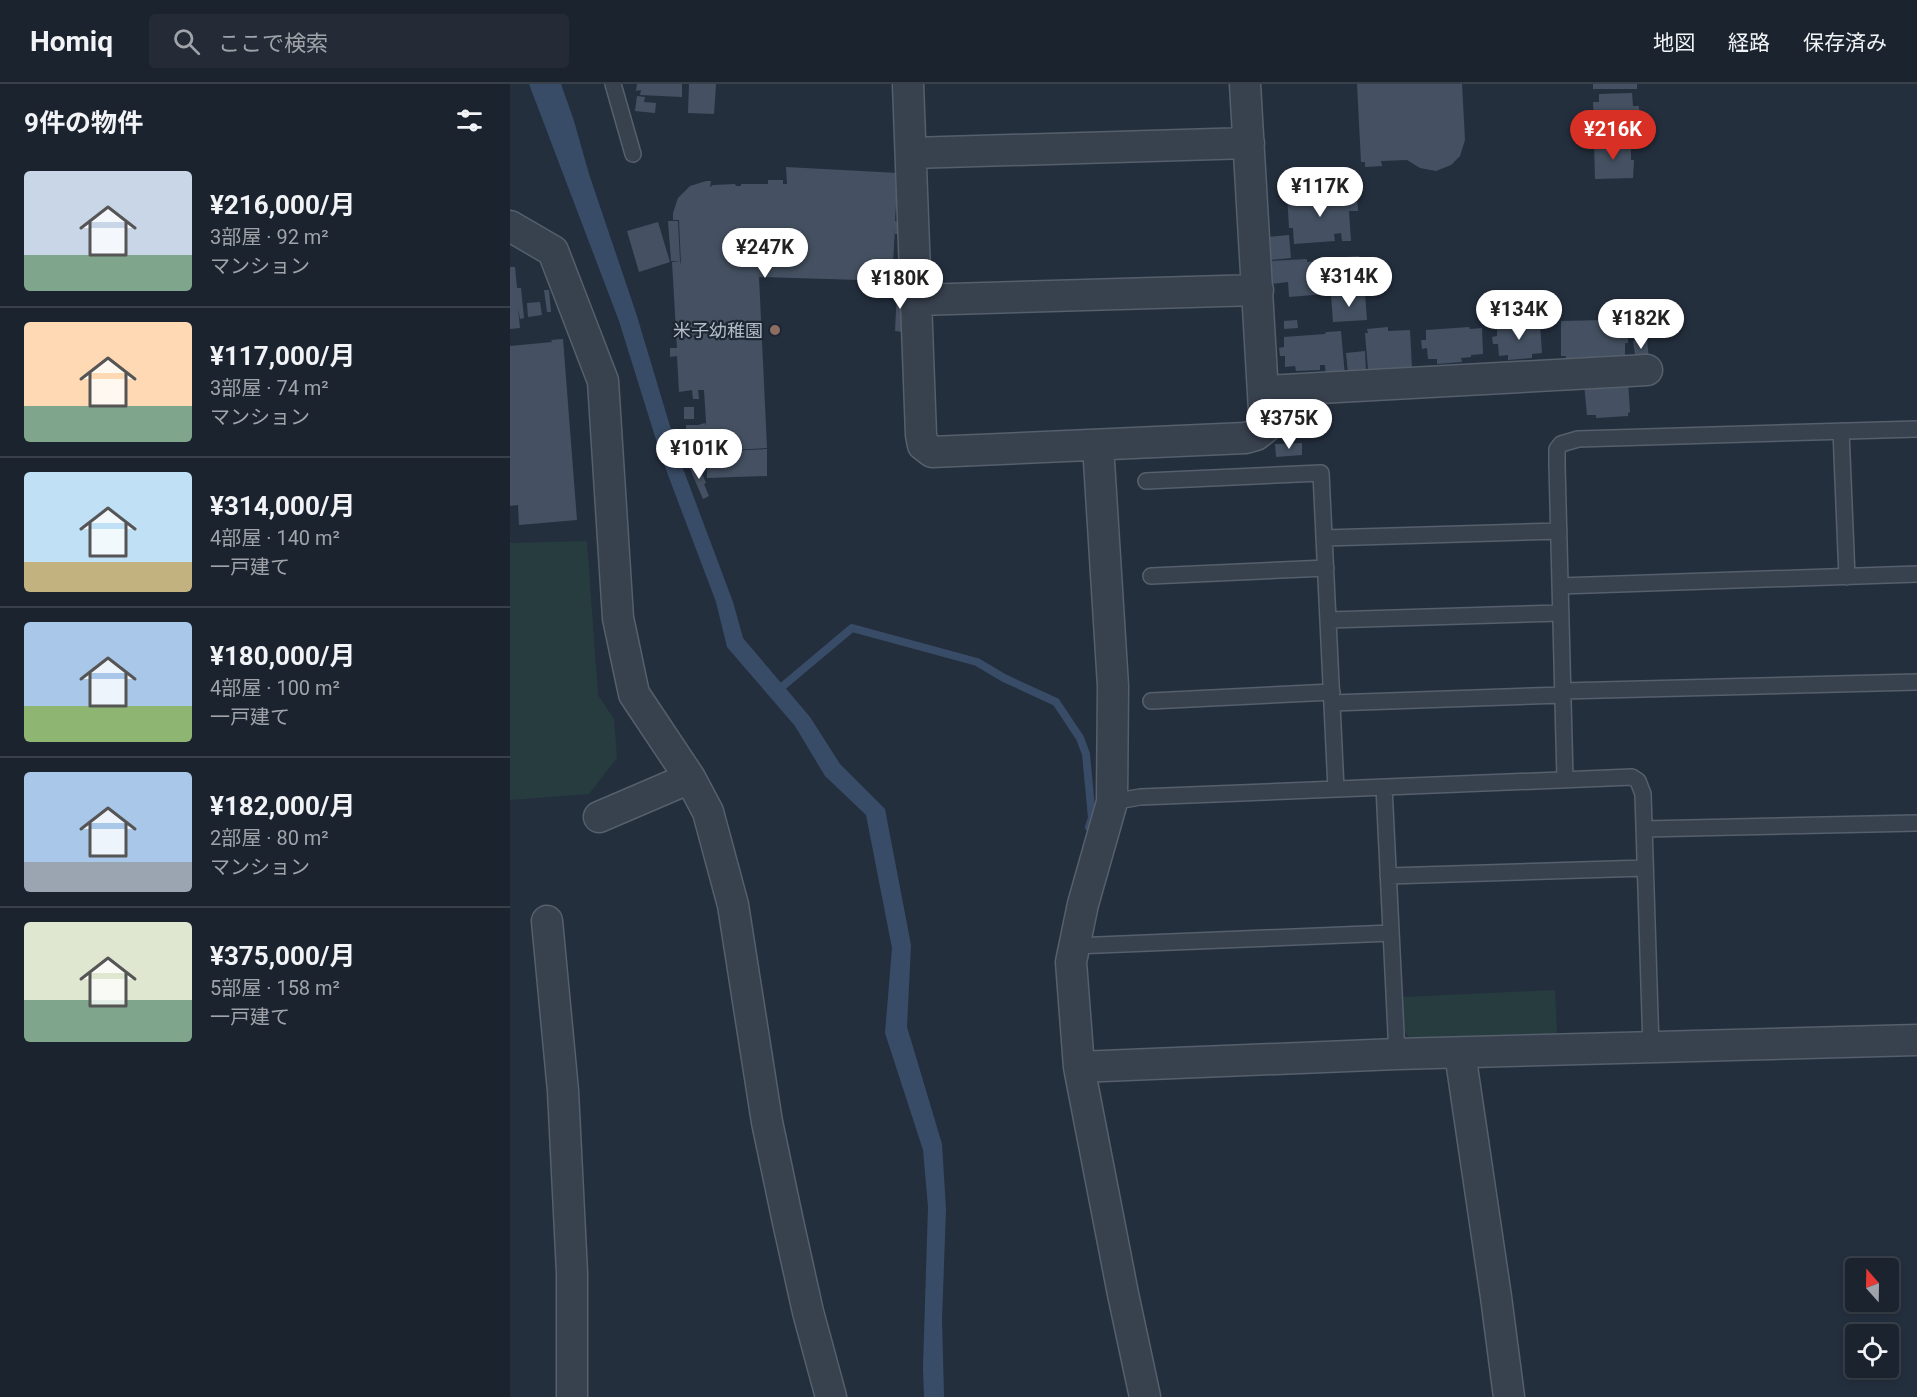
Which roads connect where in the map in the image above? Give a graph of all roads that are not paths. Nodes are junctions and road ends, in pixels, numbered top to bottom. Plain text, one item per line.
1 (613, 84) edge
2 (908, 84) edge
3 (1245, 84) edge
4 (1250, 144) junction
5 (912, 153) junction
6 (633, 154) dead end
7 (510, 226) edge
8 (1258, 290) junction
9 (917, 300) junction
10 (1647, 370) dead end
11 (1264, 391) junction
12 (1917, 429) edge
13 (1841, 432) junction
14 (1098, 445) junction
15 (1146, 481) dead end
16 (1559, 531) junction
17 (1325, 538) junction
18 (1326, 568) junction
19 (1917, 574) edge
20 (1151, 576) dead end
21 (1847, 576) junction
22 (1560, 586) junction
23 (1561, 613) junction
24 (1329, 620) junction
25 (1917, 682) edge
26 (1563, 693) junction
27 (1332, 698) junction
28 (1151, 701) dead end
29 (690, 778) junction
30 (1565, 779) junction
31 (1384, 787) junction
32 (1336, 789) junction
33 (1112, 802) junction
34 (599, 817) dead end
35 (1917, 823) edge
36 (1644, 829) junction
37 (1645, 868) junction
38 (1388, 876) junction
39 (547, 921) dead end
40 (1391, 933) junction
41 (1074, 946) junction
42 (1917, 1040) edge
43 (1651, 1048) junction
44 (1460, 1053) junction
45 (1397, 1054) junction
46 (1079, 1067) junction
47 (572, 1397) edge
48 (831, 1397) edge
49 (1145, 1397) edge
50 (1509, 1397) edge

1 - 6 lane
2 - 5 street
3 - 4 street
4 - 5 street
4 - 8 street
5 - 9 street
7 - 29 street
8 - 9 street
8 - 11 street
9 - 14 street
10 - 11 street
11 - 14 street
12 - 13 lane
13 - 16 lane
13 - 21 lane
14 - 33 street
15 - 17 lane
16 - 17 lane
16 - 22 lane
17 - 18 lane
18 - 20 lane
18 - 24 lane
19 - 21 lane
21 - 22 lane
22 - 23 lane
23 - 24 lane
23 - 26 lane
24 - 27 lane
25 - 26 lane
26 - 27 lane
26 - 30 lane
27 - 28 lane
27 - 32 lane
29 - 34 street
29 - 48 street
30 - 31 lane
30 - 36 lane
31 - 32 lane
31 - 38 lane
32 - 33 lane
33 - 41 street
35 - 36 lane
36 - 37 lane
37 - 38 lane
37 - 43 lane
38 - 40 lane
39 - 47 street
40 - 41 lane
40 - 45 lane
41 - 46 street
42 - 43 street
43 - 44 street
44 - 45 street
44 - 50 street
45 - 46 street
46 - 49 street

